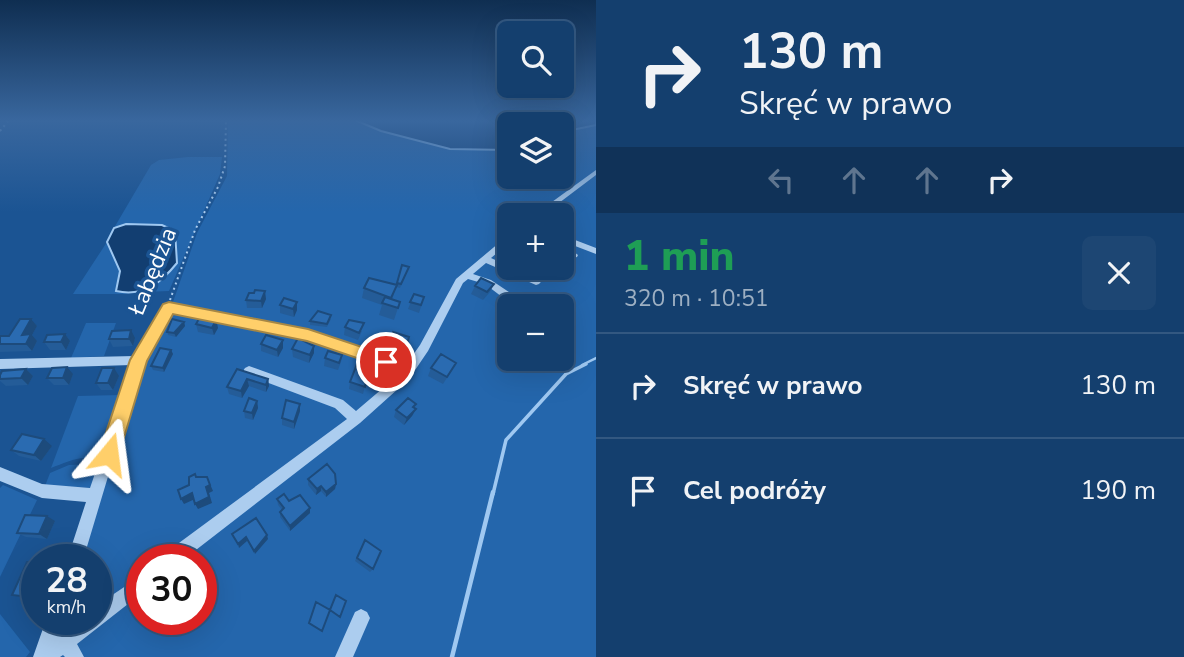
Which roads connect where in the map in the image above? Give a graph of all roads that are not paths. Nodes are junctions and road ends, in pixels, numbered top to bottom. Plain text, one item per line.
1 (596, 172) edge
2 (554, 203) edge
3 (574, 242) edge
4 (497, 248) edge
5 (596, 251) edge
6 (485, 258) junction
7 (497, 264) edge
8 (466, 275) junction
9 (504, 294) edge
10 (138, 360) junction
11 (0, 364) edge
12 (249, 371) edge
13 (405, 376) junction
14 (356, 419) junction
15 (0, 474) edge
16 (94, 496) junction
17 (80, 544) edge
18 (191, 544) edge
19 (126, 595) edge
20 (112, 606) edge
21 (361, 618) dead end
22 (50, 635) edge
23 (82, 635) edge
24 (70, 649) edge
25 (43, 657) edge
26 (344, 657) edge

1 - 2 street
3 - 5 street
4 - 6 street
6 - 7 street
6 - 8 street
8 - 9 street
8 - 13 street
10 - 11 street
10 - 13 street, Łabędzia
10 - 16 street, Łabędzia
12 - 14 street
13 - 14 street
14 - 18 street
15 - 16 street
16 - 17 street, Łabędzia
19 - 20 street
21 - 26 street
22 - 25 street
23 - 24 street
24 - 25 street

